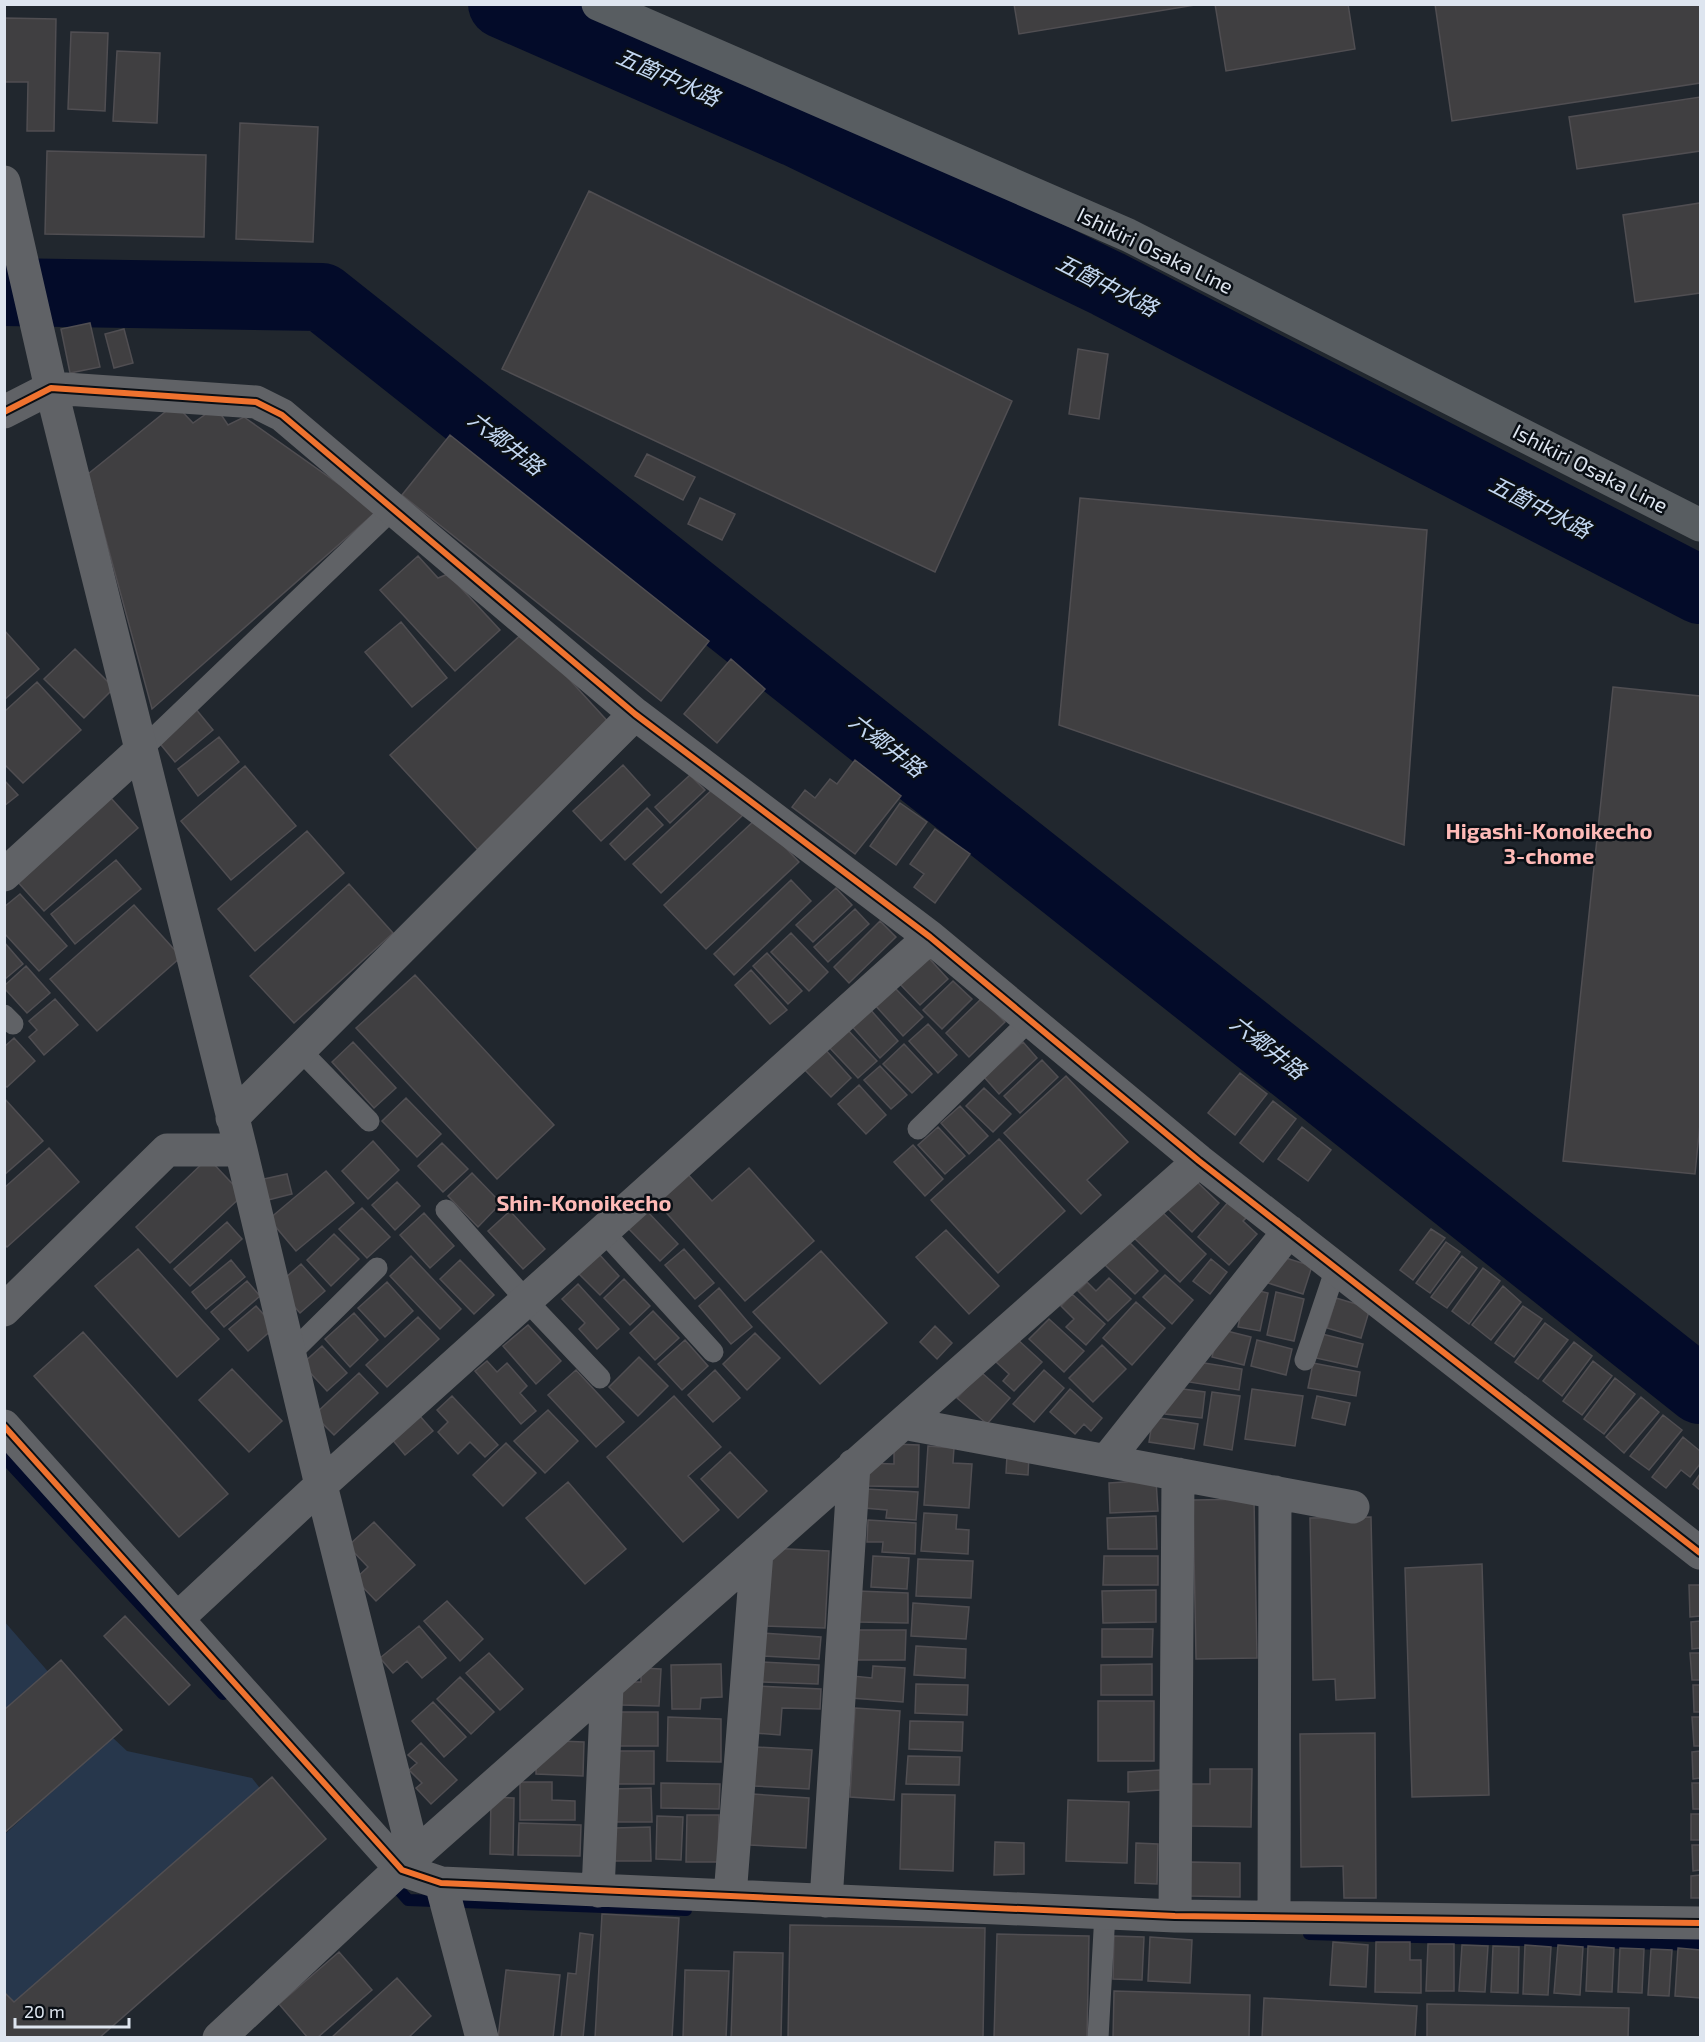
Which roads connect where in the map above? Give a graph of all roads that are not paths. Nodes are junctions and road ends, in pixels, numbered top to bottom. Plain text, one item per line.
1 (598, 4) edge
2 (4, 182) edge
3 (51, 388) junction
4 (4, 412) edge
5 (393, 509) junction
6 (1701, 525) edge
7 (635, 714) junction
8 (140, 751) junction
9 (4, 875) edge
10 (930, 937) junction
11 (1030, 1020) junction
12 (300, 1050) junction
13 (232, 1118) junction
14 (369, 1122) dead end
15 (918, 1129) dead end
16 (241, 1150) junction
17 (1199, 1161) junction
18 (446, 1210) dead end
19 (603, 1231) junction
20 (1289, 1231) junction
21 (376, 1268) dead end
22 (1336, 1268) junction
23 (526, 1300) junction
24 (4, 1310) edge
25 (712, 1352) dead end
26 (289, 1355) junction
27 (1305, 1360) dead end
28 (600, 1378) dead end
29 (903, 1423) junction
30 (4, 1426) edge
31 (1106, 1461) junction
32 (854, 1465) junction
33 (1178, 1474) junction
34 (321, 1485) junction
35 (1275, 1492) junction
36 (1353, 1507) dead end
37 (758, 1552) junction
38 (1701, 1553) edge
39 (177, 1619) junction
40 (607, 1686) junction
41 (405, 1866) junction
42 (441, 1883) junction
43 (598, 1891) junction
44 (730, 1896) junction
45 (826, 1901) junction
46 (1175, 1916) junction
47 (1274, 1917) junction
48 (1701, 1923) edge
49 (1104, 1927) junction
50 (219, 2037) edge
51 (482, 2037) edge
52 (1098, 2037) edge

1 - 6 main road, Ishikiri Osaka Line
2 - 3 street
3 - 4 street
3 - 5 street
3 - 8 street
5 - 7 street
5 - 8 lane
7 - 10 street
7 - 12 street
8 - 9 street
8 - 13 street
10 - 11 street
10 - 19 street
11 - 15 lane
11 - 17 street
12 - 13 street
12 - 14 lane
13 - 16 street
16 - 24 street
16 - 26 street
17 - 20 street
17 - 29 street
18 - 23 lane
19 - 23 street
19 - 25 lane
20 - 22 street
20 - 31 street
21 - 26 lane
22 - 27 lane
22 - 38 street
23 - 28 lane
23 - 34 street
26 - 34 street
29 - 31 street
29 - 32 street
30 - 39 street
31 - 33 street
32 - 37 street
32 - 45 street
33 - 35 street
33 - 46 street
34 - 39 street
34 - 41 street
35 - 36 street
35 - 47 street
37 - 40 street
37 - 44 street
39 - 41 street
40 - 41 street
40 - 43 street
41 - 42 street
41 - 50 street
42 - 43 street
42 - 51 street
43 - 44 street
44 - 45 street
45 - 49 street
46 - 47 street
46 - 49 street
47 - 48 street
49 - 52 lane

